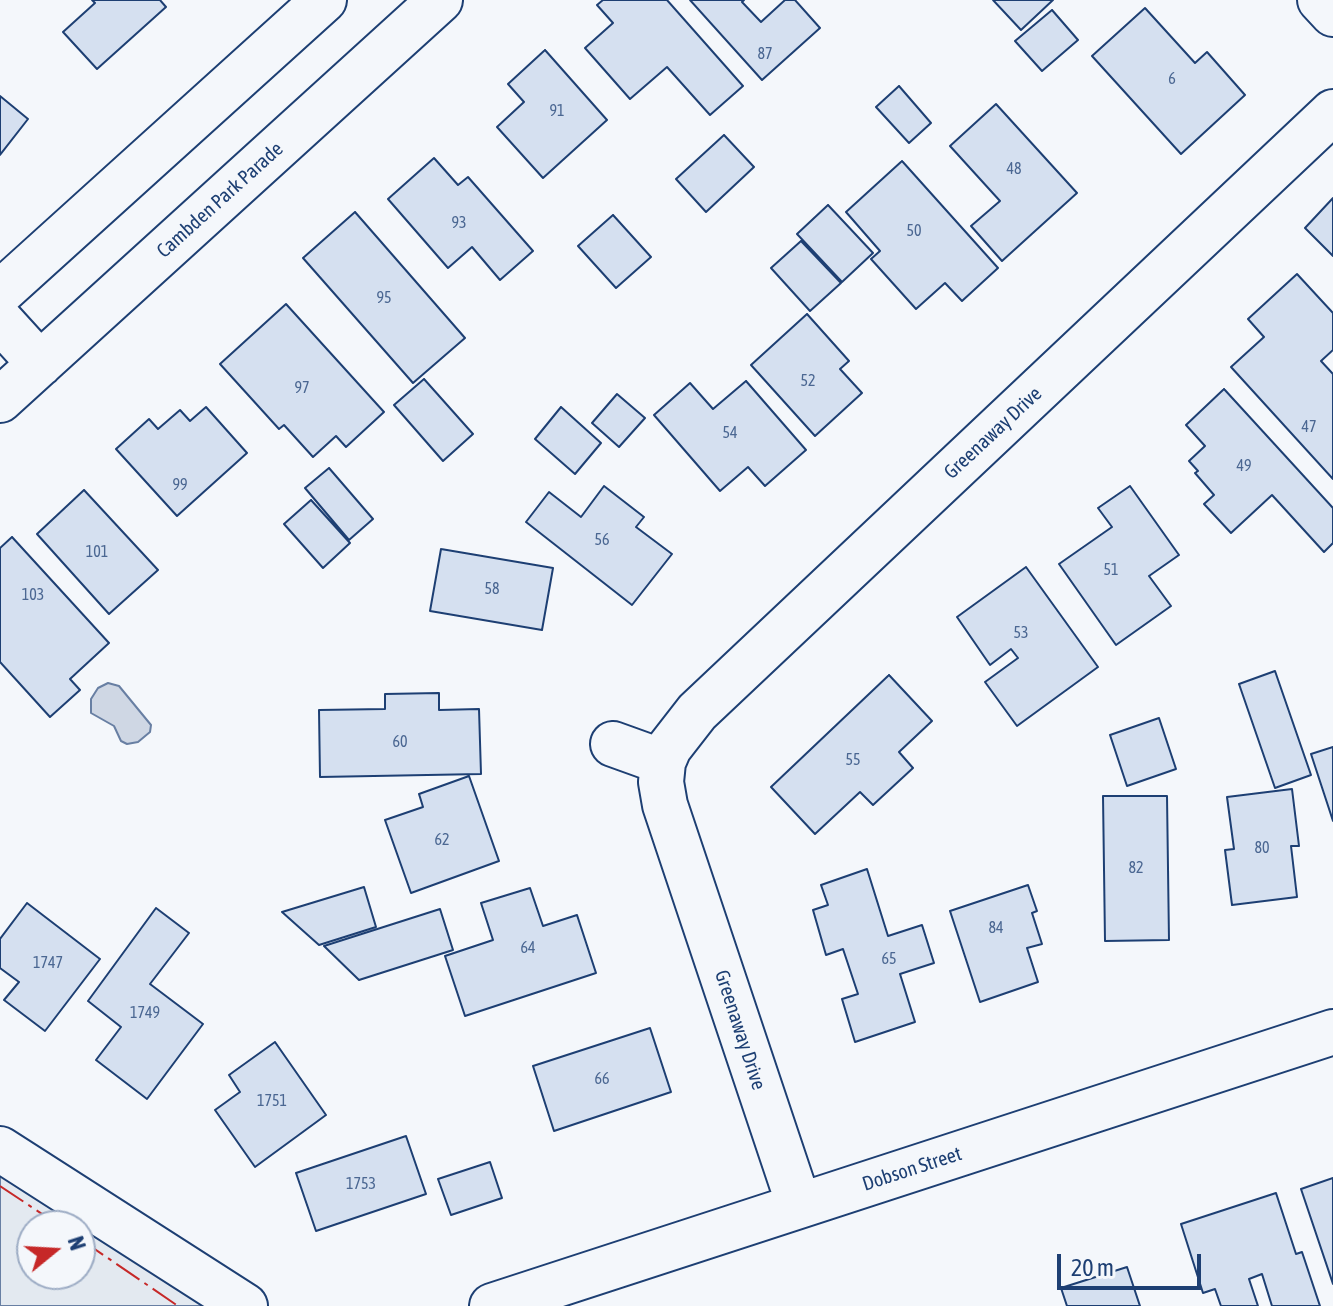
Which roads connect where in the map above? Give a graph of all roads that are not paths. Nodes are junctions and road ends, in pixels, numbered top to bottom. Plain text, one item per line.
1 (324, 0) edge
2 (440, 0) edge
3 (1320, 0) edge
4 (1333, 14) edge
5 (1333, 112) edge
6 (0, 293) edge
7 (0, 320) edge
8 (40, 364) junction
9 (0, 400) edge
10 (613, 744) dead end
11 (663, 762) junction
12 (1333, 1032) edge
13 (0, 1149) edge
14 (799, 1205) junction
15 (245, 1306) edge
16 (492, 1306) edge

1 - 6 street
2 - 8 street, Cambden Park Parade
3 - 4 street
5 - 11 street, Greenaway Drive
7 - 8 street
8 - 9 street, Cambden Park Parade
10 - 11 street
11 - 14 street, Greenaway Drive
12 - 14 street, Dobson Street
13 - 15 street
14 - 16 street, Dobson Street

